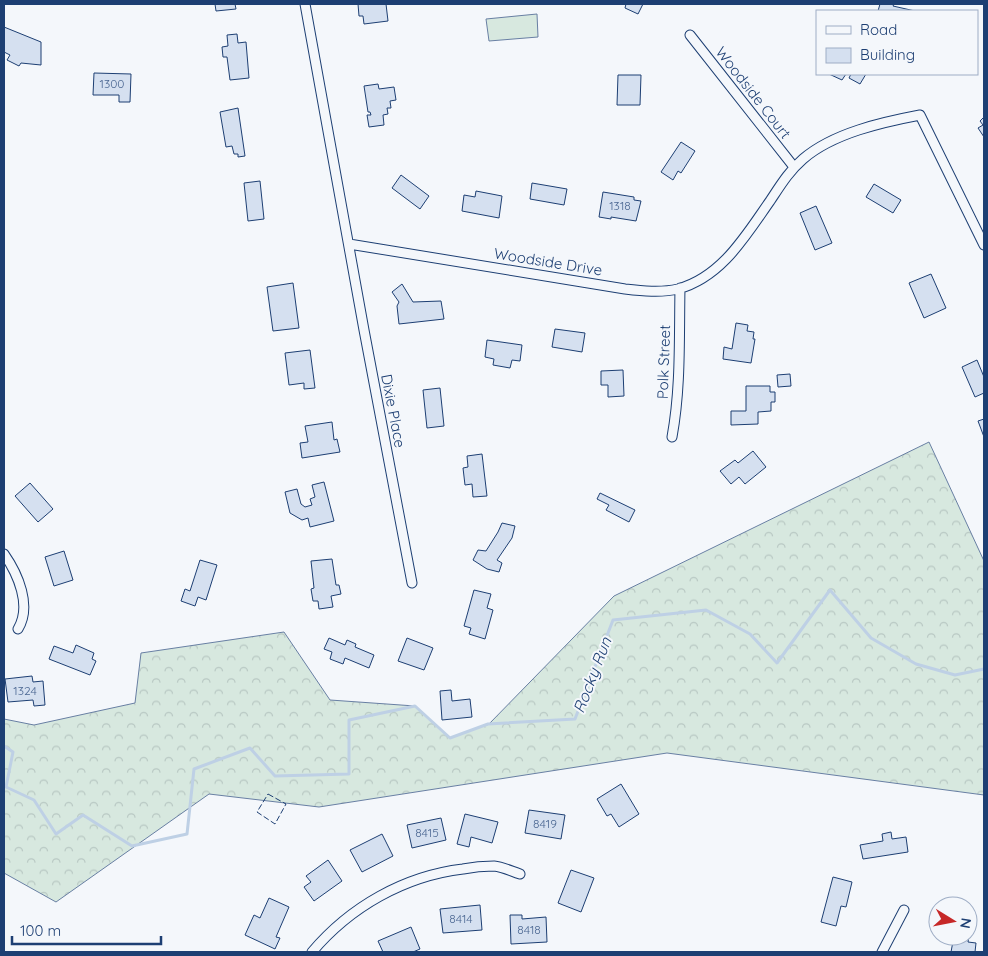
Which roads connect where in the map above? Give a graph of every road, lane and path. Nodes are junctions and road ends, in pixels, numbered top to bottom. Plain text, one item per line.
1 (305, 4) edge
2 (690, 35) dead end
3 (794, 167) junction
4 (349, 244) junction
5 (984, 245) edge
6 (680, 288) junction
7 (672, 437) dead end
8 (4, 554) edge
9 (412, 583) dead end
10 (18, 629) dead end
11 (520, 874) dead end
12 (904, 910) dead end
13 (312, 952) edge
14 (882, 952) edge

1 - 4 street
2 - 3 street, Woodside Court
3 - 5 street, Woodside Drive
3 - 6 street, Woodside Drive
4 - 6 street, Woodside Drive
4 - 9 street, Dixie Place
6 - 7 street, Polk Street
8 - 10 street
11 - 13 street
12 - 14 street

